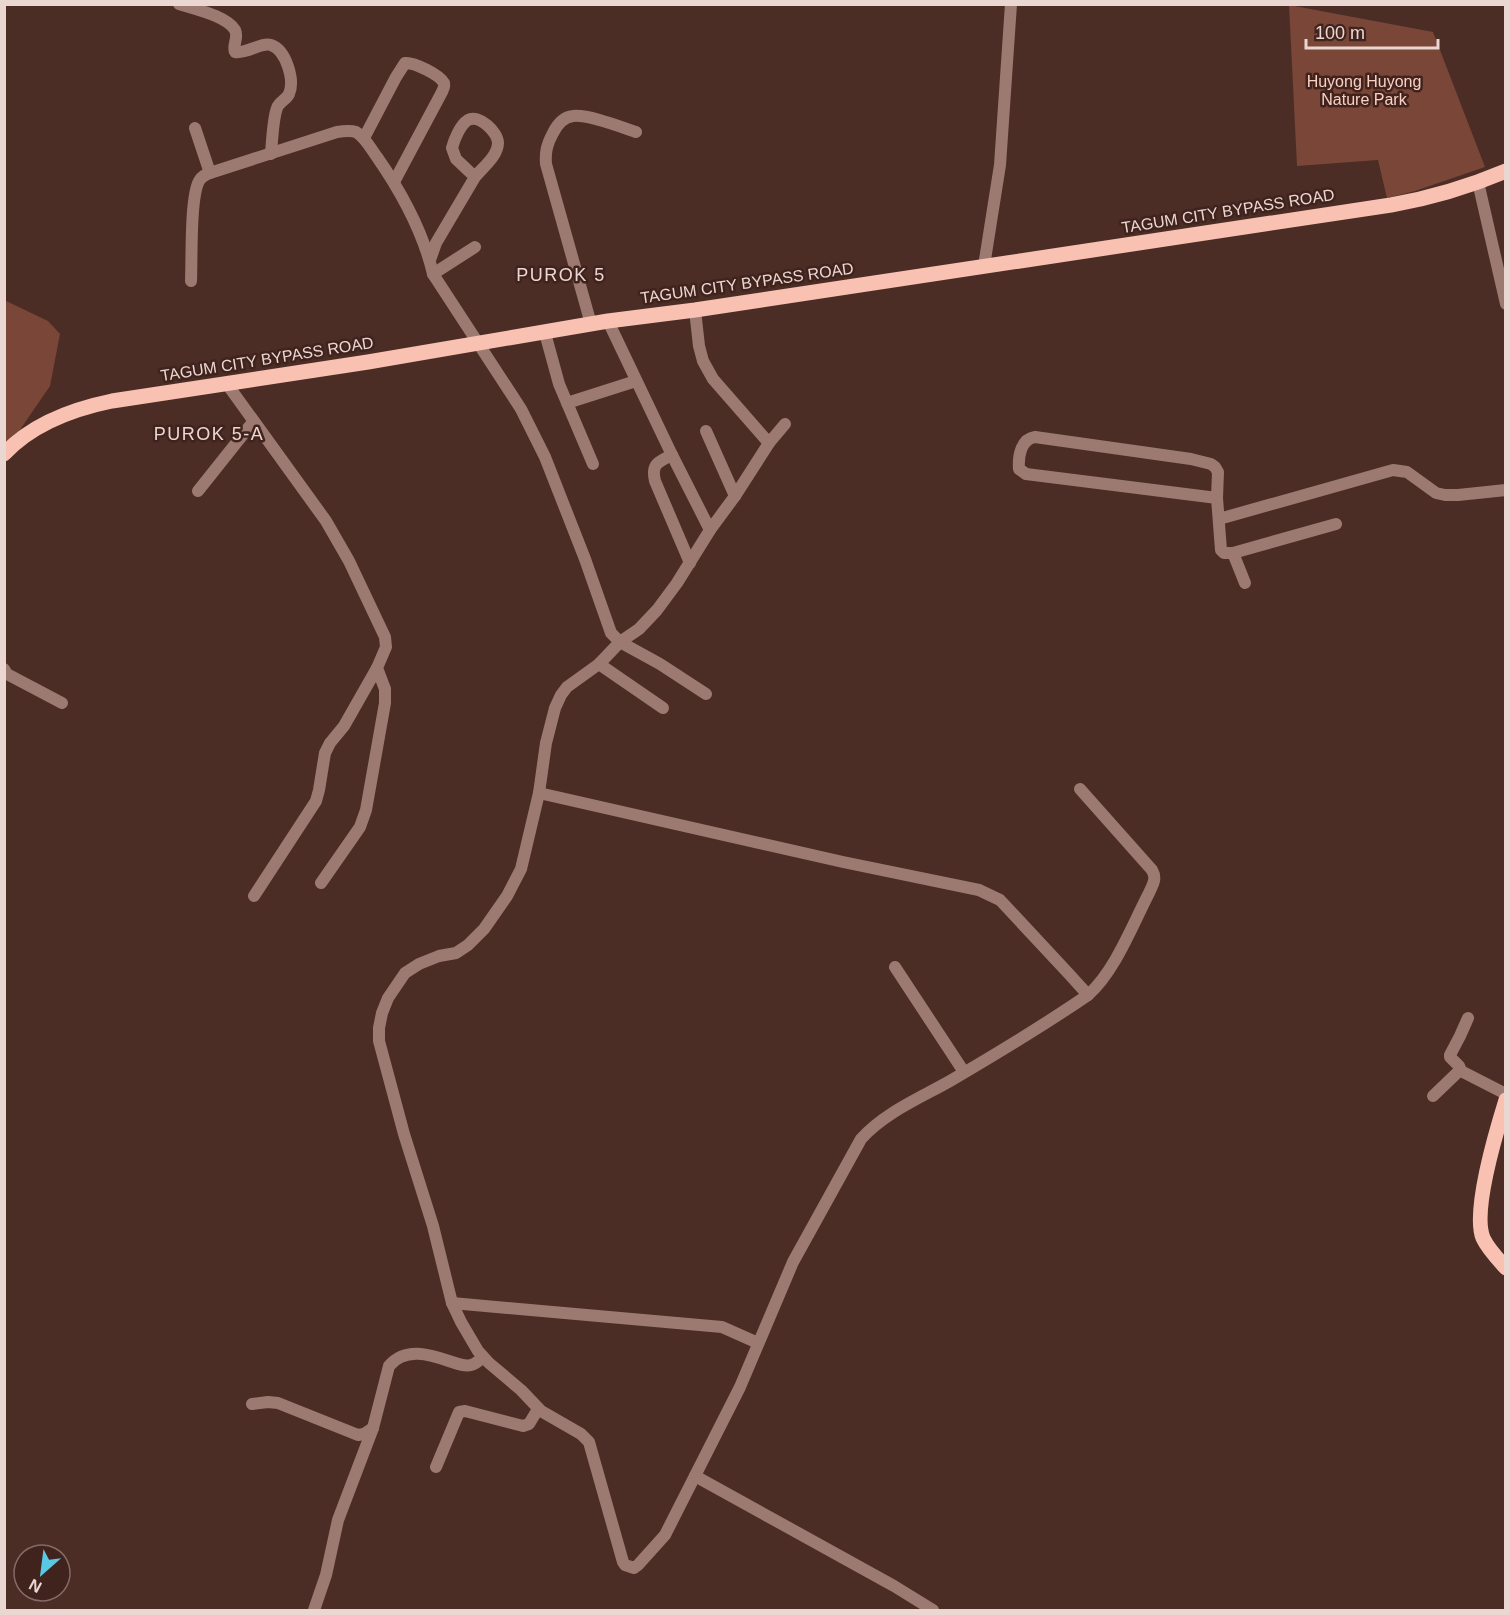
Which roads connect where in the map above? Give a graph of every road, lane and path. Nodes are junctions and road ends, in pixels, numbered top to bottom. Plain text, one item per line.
1 (179, 4) edge
2 (1011, 4) edge
3 (195, 128) dead end
4 (636, 132) dead end
5 (364, 138) junction
6 (271, 154) junction
7 (1506, 171) edge
8 (210, 173) junction
9 (475, 177) junction
10 (394, 182) junction
11 (1478, 182) junction
12 (475, 247) dead end
13 (430, 260) junction
14 (1502, 264) edge
15 (984, 266) junction
16 (434, 274) junction
17 (191, 281) dead end
18 (1506, 304) edge
19 (695, 310) junction
20 (608, 321) junction
21 (591, 324) junction
22 (545, 333) junction
23 (478, 343) junction
24 (636, 381) junction
25 (227, 384) junction
26 (567, 403) junction
27 (253, 422) junction
28 (785, 424) dead end
29 (706, 431) dead end
30 (769, 443) junction
31 (4, 454) edge
32 (672, 455) junction
33 (593, 464) dead end
34 (198, 490) dead end
35 (1506, 490) edge
36 (735, 496) junction
37 (1217, 498) junction
38 (1219, 519) junction
39 (1336, 524) dead end
40 (710, 530) junction
41 (1233, 554) junction
42 (690, 563) junction
43 (1245, 584) dead end
44 (620, 642) junction
45 (598, 664) junction
46 (377, 668) junction
47 (4, 669) edge
48 (706, 694) dead end
49 (62, 702) dead end
50 (663, 708) dead end
51 (1080, 789) dead end
52 (539, 793) junction
53 (321, 883) dead end
54 (254, 896) dead end
55 (895, 967) dead end
56 (1088, 995) junction
57 (1468, 1018) dead end
58 (1461, 1071) junction
59 (964, 1072) junction
60 (1506, 1094) edge
61 (1433, 1096) dead end
62 (1506, 1100) edge
63 (1506, 1268) edge
64 (452, 1303) junction
65 (758, 1343) junction
66 (483, 1357) junction
67 (252, 1404) dead end
68 (538, 1409) junction
69 (374, 1428) junction
70 (436, 1467) dead end
71 (695, 1476) junction
72 (315, 1611) edge
73 (933, 1611) edge

1 - 6 street
2 - 15 street
3 - 8 street
4 - 21 street
5 - 6 street
5 - 10 street
5 - 10 street
6 - 8 street
7 - 11 main road, TAGUM CITY BYPASS ROAD
8 - 17 street
9 - 9 street
9 - 13 street
10 - 13 street
11 - 14 street
11 - 15 main road, TAGUM CITY BYPASS ROAD
12 - 16 street
13 - 16 street
14 - 18 street
15 - 19 main road, TAGUM CITY BYPASS ROAD
16 - 23 street
19 - 20 main road, TAGUM CITY BYPASS ROAD
19 - 30 street
20 - 21 main road, TAGUM CITY BYPASS ROAD
20 - 24 street
21 - 22 main road, TAGUM CITY BYPASS ROAD
22 - 23 main road, TAGUM CITY BYPASS ROAD
22 - 26 street
23 - 25 main road, TAGUM CITY BYPASS ROAD
23 - 44 street
24 - 26 street
24 - 32 street
25 - 27 street
25 - 31 main road, TAGUM CITY BYPASS ROAD
26 - 33 street
27 - 34 street
27 - 46 street
28 - 30 street
29 - 36 street
30 - 36 street
32 - 40 street
32 - 42 street
35 - 38 street
36 - 40 street
37 - 37 street
37 - 38 street
38 - 41 street
39 - 41 street
40 - 42 street
41 - 43 street
42 - 44 street
44 - 45 street
44 - 48 street
45 - 50 street
45 - 52 street
46 - 53 street
46 - 54 street
47 - 49 street
51 - 56 street
52 - 56 street
52 - 64 street
55 - 59 street
56 - 59 street
57 - 58 street
58 - 60 street
58 - 61 street
59 - 65 street
62 - 63 main road
64 - 65 street
64 - 66 street
65 - 71 street
66 - 68 street
66 - 69 street
67 - 69 street
68 - 70 street
68 - 71 street
69 - 72 street
71 - 73 street

